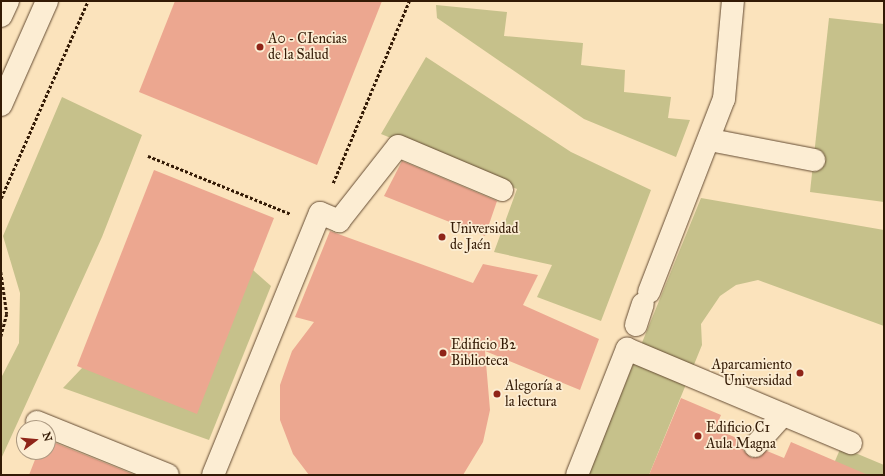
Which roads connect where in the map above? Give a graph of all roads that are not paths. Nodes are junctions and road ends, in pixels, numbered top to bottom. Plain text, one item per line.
1 (8, 1) edge
2 (47, 1) edge
3 (733, 1) edge
4 (1, 16) edge
5 (1, 105) edge
6 (710, 140) junction
7 (814, 160) dead end
8 (502, 190) dead end
9 (636, 325) dead end
10 (783, 415) junction
11 (56, 429) edge
12 (851, 443) dead end
13 (755, 446) dead end
14 (168, 475) edge
15 (213, 475) edge
16 (577, 475) edge

1 - 4 street
2 - 5 street
3 - 6 street
6 - 7 street
6 - 9 street
8 - 15 street
10 - 12 street
10 - 13 street
10 - 16 street
11 - 14 street

